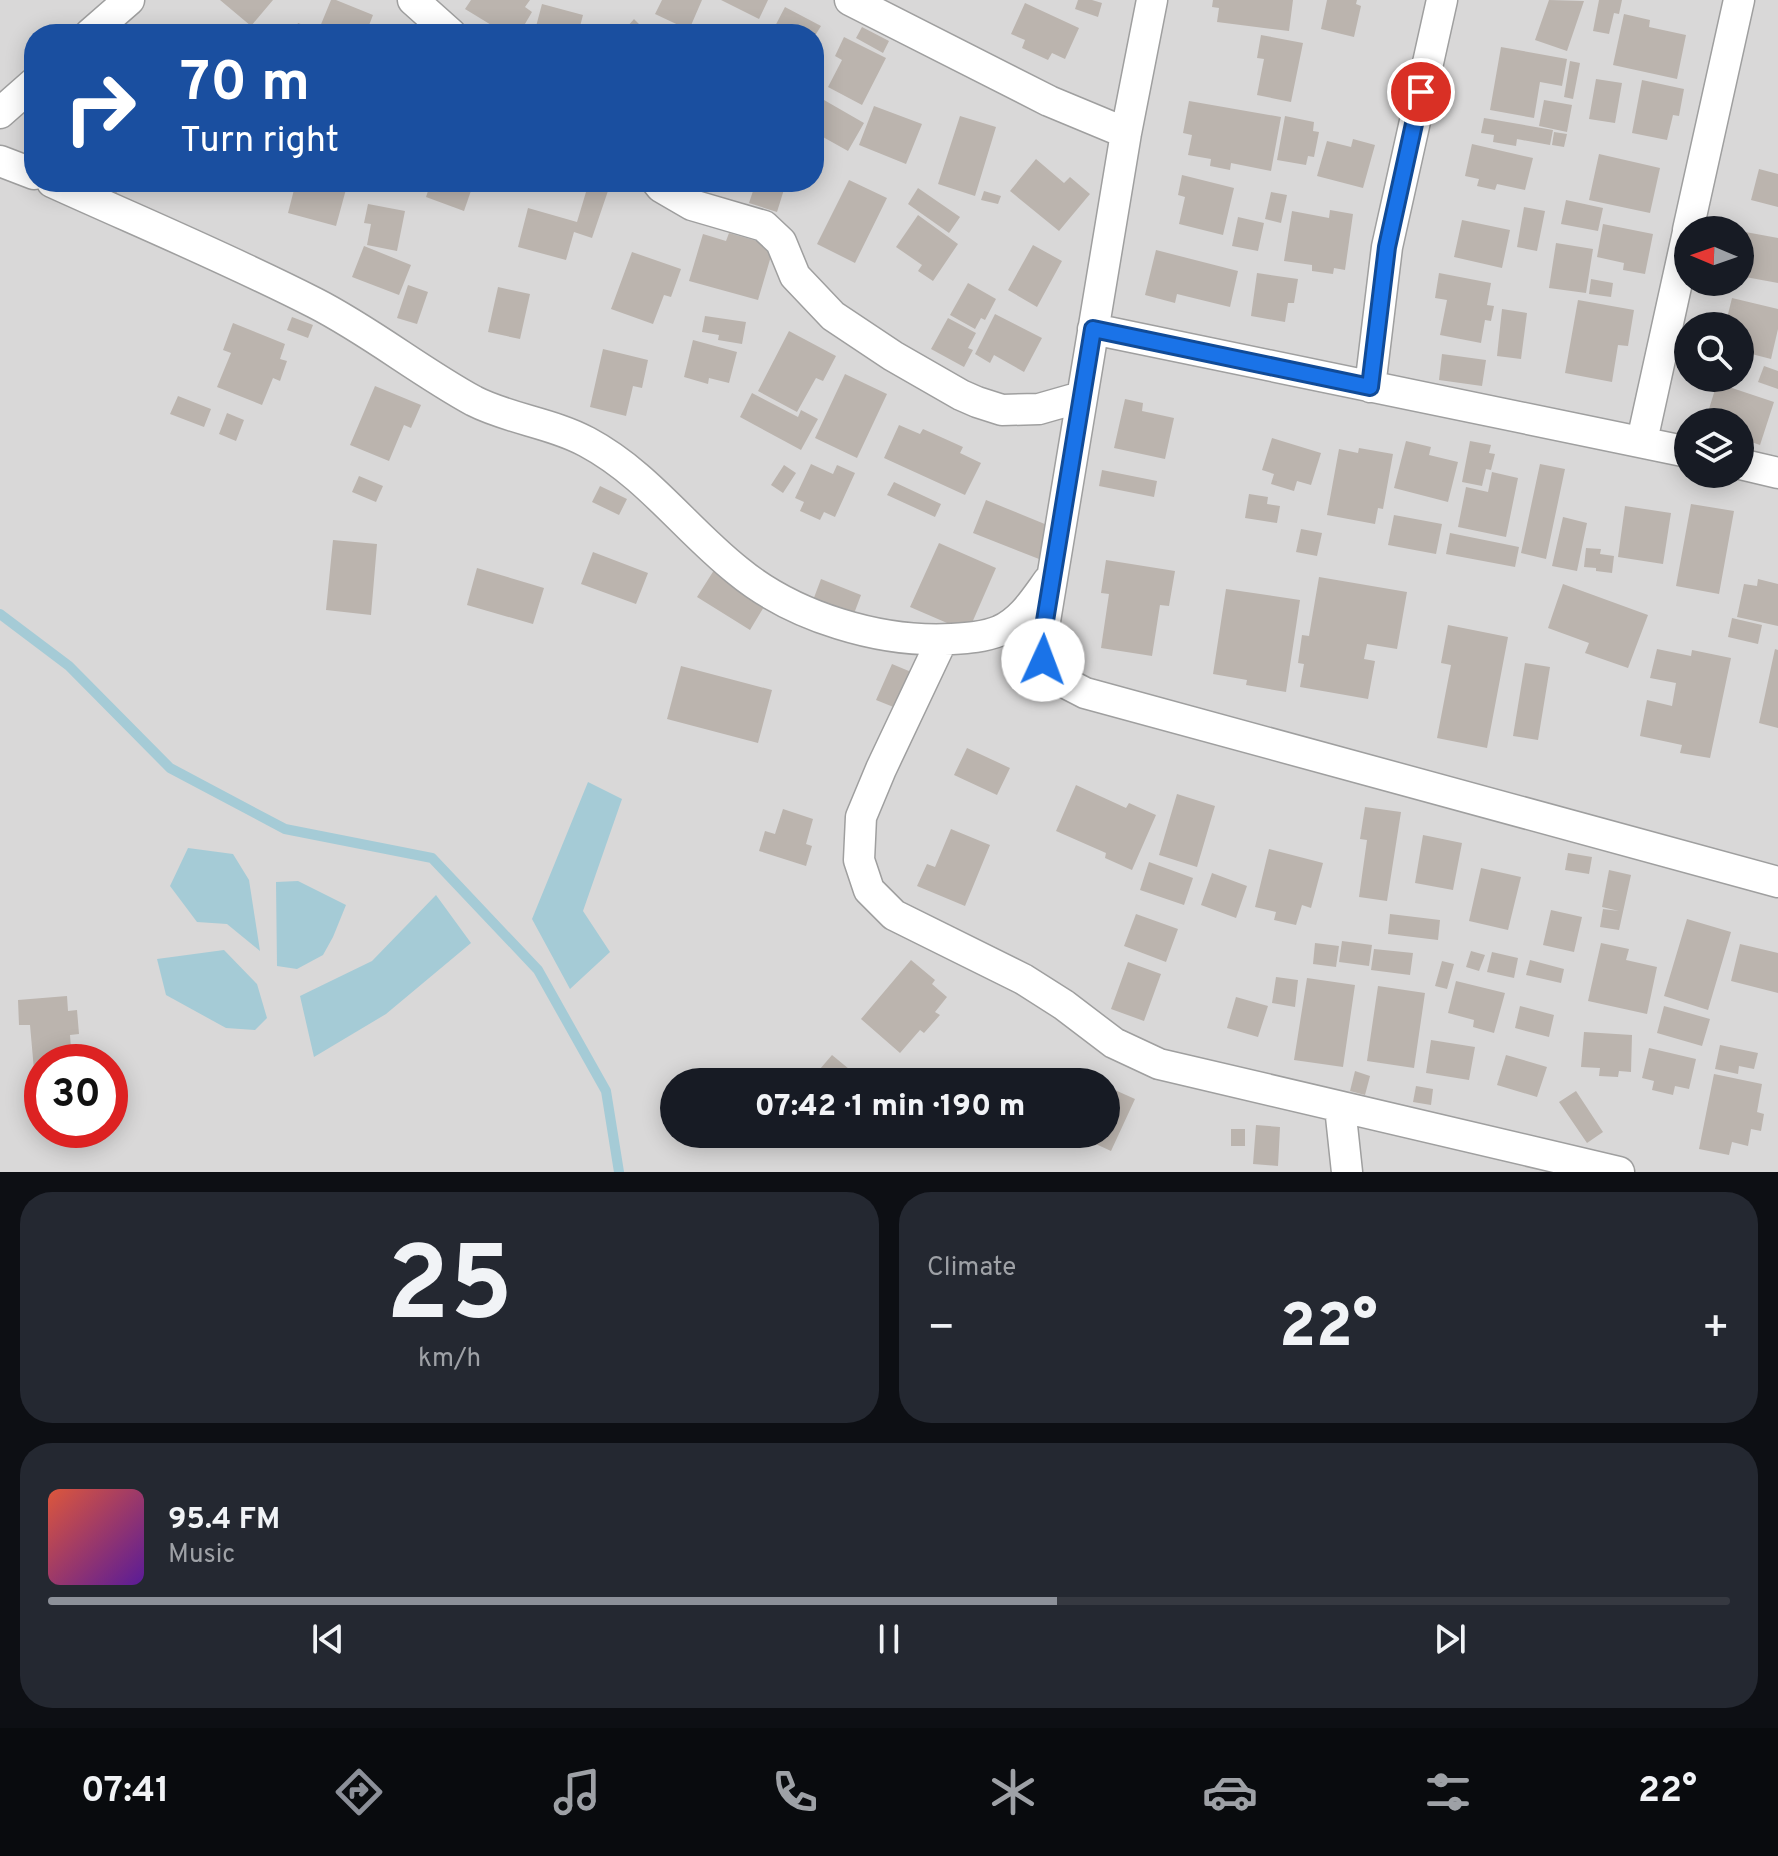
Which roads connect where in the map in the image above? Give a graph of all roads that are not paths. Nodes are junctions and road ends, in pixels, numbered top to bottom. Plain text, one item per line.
1 (129, 0) edge
2 (413, 0) edge
3 (850, 0) edge
4 (1152, 0) edge
5 (1442, 0) edge
6 (1739, 0) edge
7 (101, 24) edge
8 (440, 24) edge
9 (24, 92) edge
10 (0, 113) edge
11 (1126, 133) junction
12 (0, 161) edge
13 (24, 170) edge
14 (74, 192) edge
15 (670, 192) edge
16 (1691, 216) edge
17 (1674, 295) edge
18 (1093, 329) junction
19 (1370, 387) junction
20 (1081, 397) junction
21 (1642, 441) junction
22 (1674, 449) edge
23 (1754, 467) edge
24 (1778, 473) edge
25 (1051, 577) junction
26 (942, 640) junction
27 (1778, 882) edge
28 (1340, 1107) junction
29 (1347, 1172) edge
30 (1619, 1172) edge

1 - 7 street
2 - 8 street
3 - 11 street
4 - 11 street
5 - 19 street
6 - 16 street
9 - 10 street
11 - 18 street
12 - 13 street
14 - 26 street
15 - 20 street
17 - 21 street
18 - 19 street
18 - 20 street
19 - 21 street
20 - 25 street
21 - 22 street
23 - 24 street
25 - 26 street
25 - 27 street
26 - 28 street
28 - 29 street
28 - 30 street

